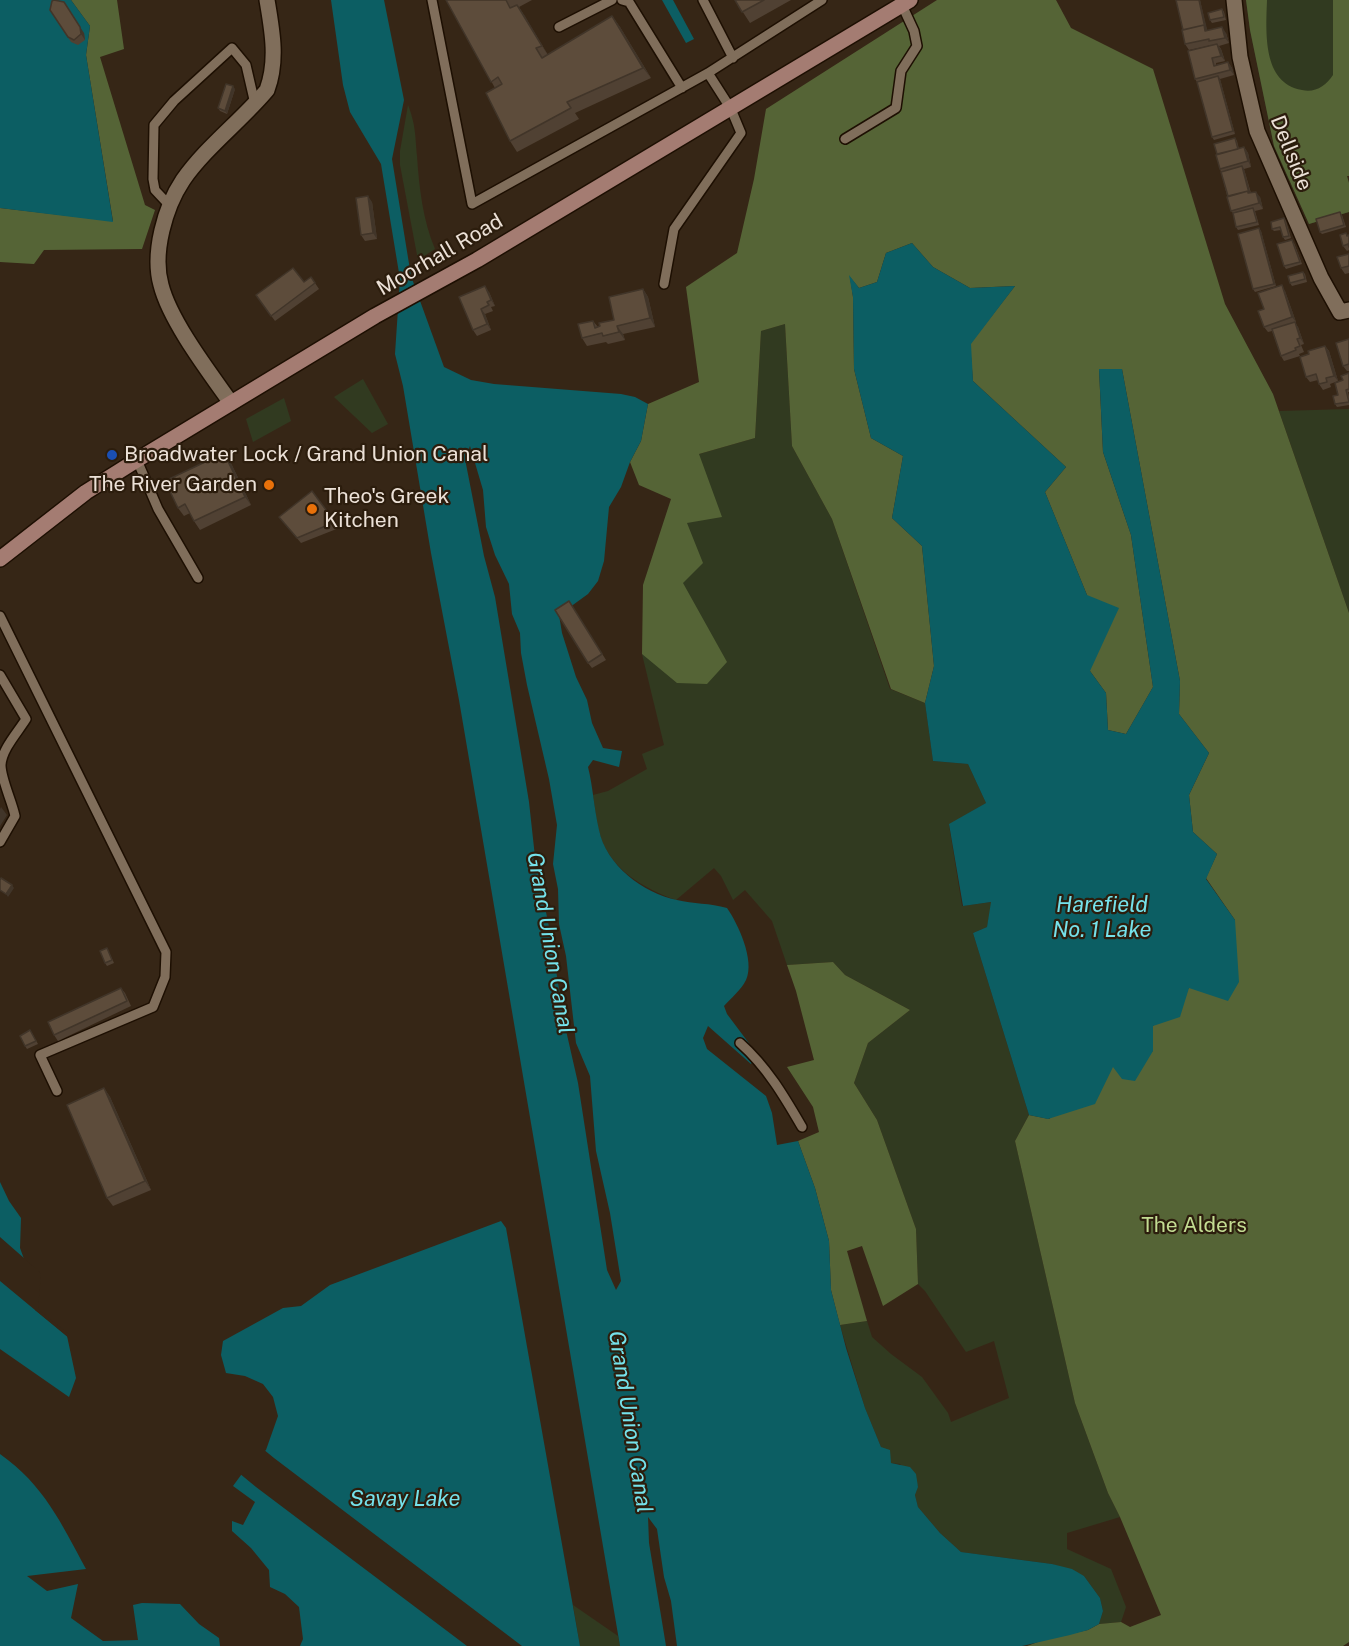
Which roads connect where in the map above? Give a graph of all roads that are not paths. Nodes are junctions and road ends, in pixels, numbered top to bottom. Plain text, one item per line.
1 (267, 0) edge
2 (432, 0) edge
3 (610, 0) edge
4 (622, 0) edge
5 (703, 0) edge
6 (822, 0) edge
7 (1234, 0) edge
8 (906, 3) edge
9 (559, 27) dead end
10 (733, 58) junction
11 (708, 73) junction
12 (682, 88) junction
13 (255, 104) junction
14 (730, 109) junction
15 (845, 139) dead end
16 (170, 206) junction
17 (664, 284) dead end
18 (1344, 311) edge
19 (231, 403) junction
20 (137, 460) junction
21 (0, 559) edge
22 (198, 578) dead end
23 (0, 616) edge
24 (0, 675) edge
25 (0, 842) edge
26 (740, 1043) dead end
27 (57, 1091) dead end
28 (802, 1126) dead end

1 - 13 street
2 - 12 lane
3 - 9 lane
4 - 12 lane
5 - 10 lane
6 - 10 lane
7 - 18 street, Dellside
8 - 14 street, Moorhall Road
8 - 15 lane
10 - 11 lane
11 - 12 lane
11 - 14 lane
13 - 16 street
13 - 16 lane
14 - 17 lane
14 - 19 street, Moorhall Road
16 - 19 street
19 - 20 street, Moorhall Road
20 - 21 street, Moorhall Road
20 - 22 lane
23 - 27 lane
24 - 25 lane
26 - 28 lane

